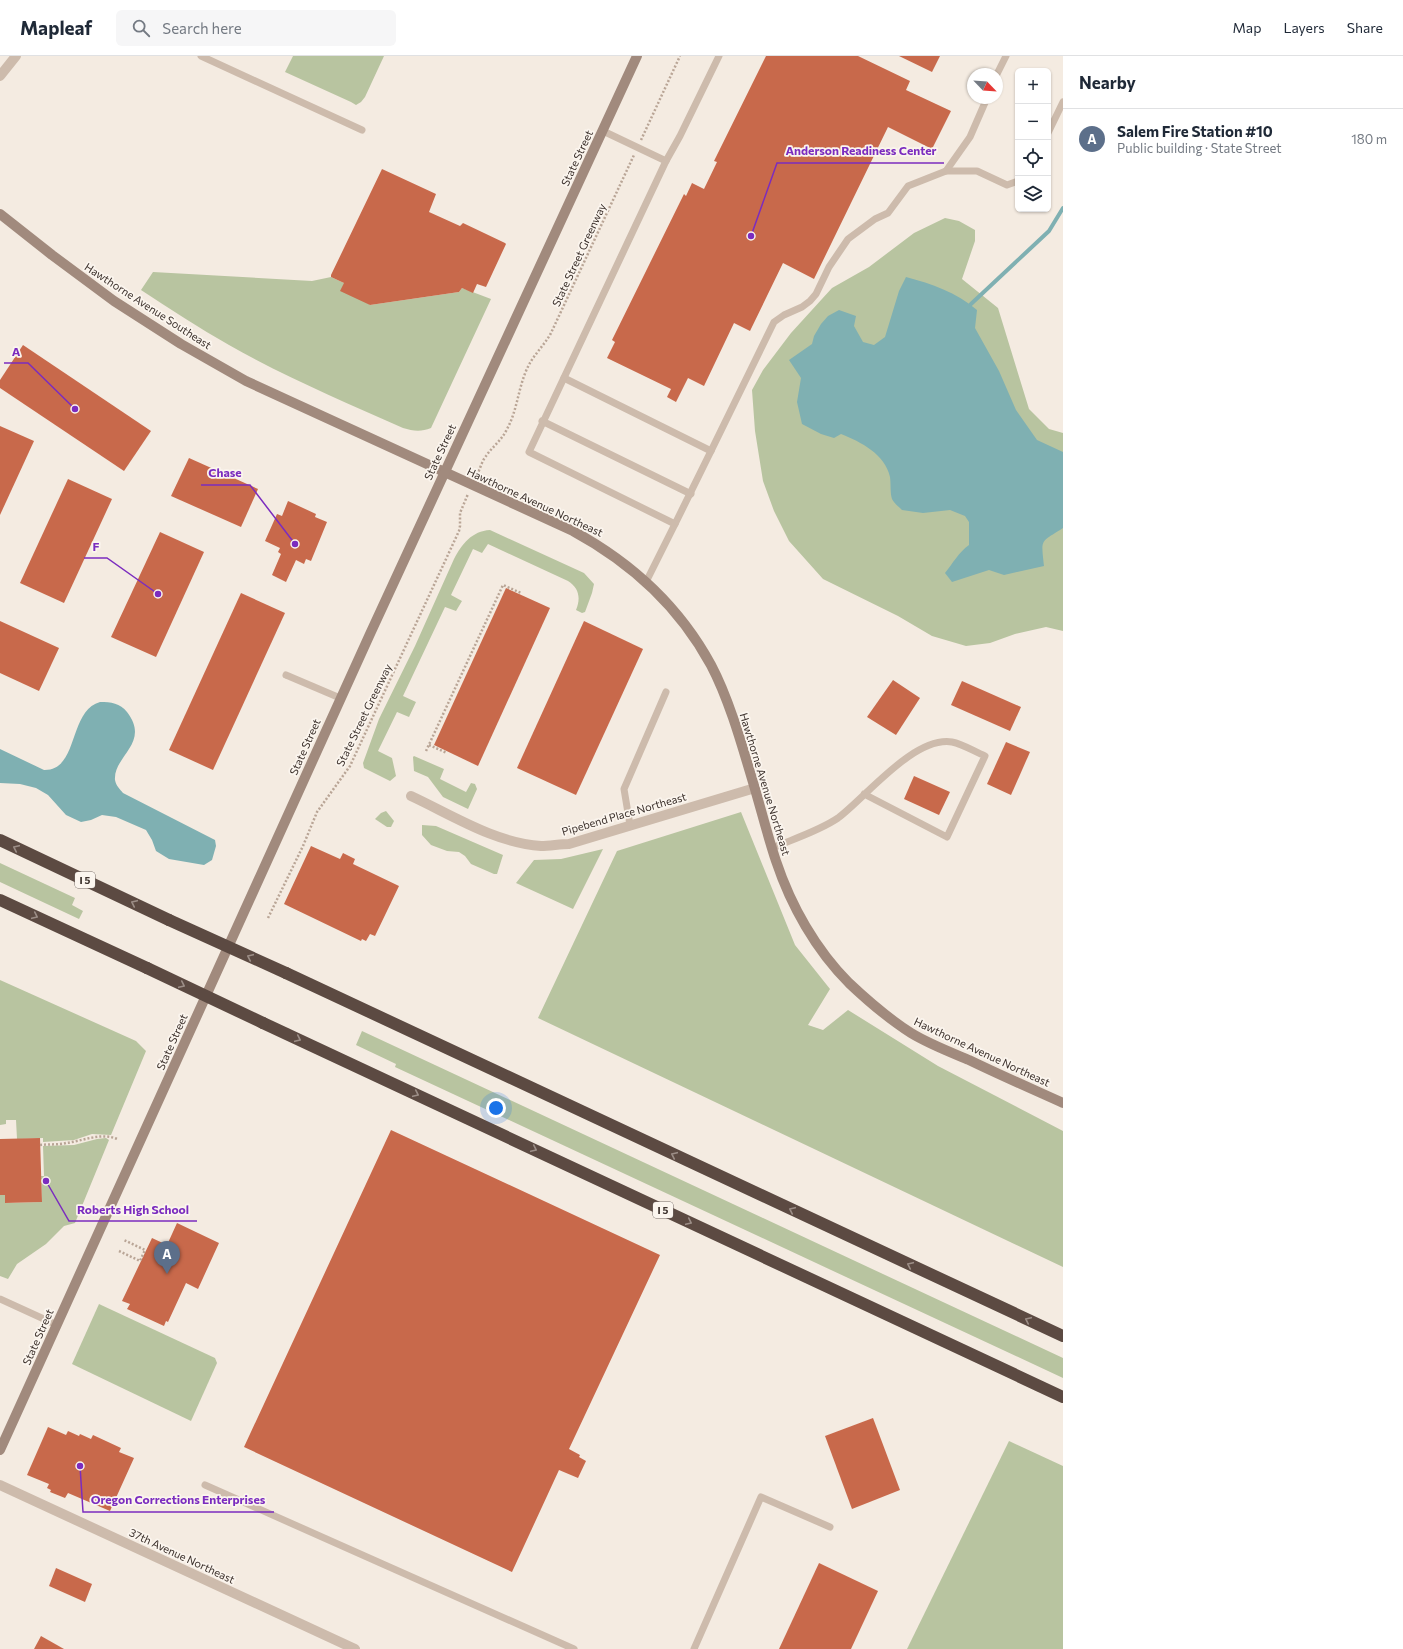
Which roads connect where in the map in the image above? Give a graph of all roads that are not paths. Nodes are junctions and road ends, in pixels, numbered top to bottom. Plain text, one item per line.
1 (16, 56) edge
2 (201, 56) edge
3 (637, 56) edge
4 (719, 56) edge
5 (1006, 56) edge
6 (1000, 68) edge
7 (0, 76) edge
8 (1063, 102) edge
9 (984, 104) edge
10 (1051, 128) edge
11 (362, 130) dead end
12 (603, 131) junction
13 (666, 161) junction
14 (946, 171) junction
15 (1015, 182) edge
16 (0, 214) edge
17 (564, 378) junction
18 (542, 421) junction
19 (711, 451) junction
20 (444, 472) junction
21 (691, 494) junction
22 (675, 524) junction
23 (646, 582) junction
24 (286, 675) dead end
25 (666, 692) dead end
26 (340, 698) junction
27 (755, 788) junction
28 (864, 794) junction
29 (411, 796) dead end
30 (630, 825) junction
31 (0, 840) edge
32 (772, 848) junction
33 (0, 900) edge
34 (1063, 1103) edge
35 (0, 1299) edge
36 (57, 1325) junction
37 (1063, 1336) edge
38 (1063, 1397) edge
39 (0, 1450) edge
40 (0, 1484) edge
41 (205, 1485) dead end
42 (830, 1527) dead end
43 (355, 1649) edge
44 (574, 1649) edge
45 (694, 1649) edge

1 - 7 street
2 - 11 lane
3 - 12 main road, State Street
4 - 13 lane
5 - 6 lane
8 - 10 lane
9 - 14 lane
12 - 13 lane
12 - 20 main road, State Street
13 - 17 lane
14 - 15 lane
14 - 19 lane
16 - 20 main road, Hawthorne Avenue Southeast
17 - 18 lane
17 - 19 lane
18 - 21 lane
18 - 22 lane
19 - 21 lane
20 - 23 main road, Hawthorne Avenue Northeast
20 - 26 main road, State Street
21 - 22 lane
22 - 23 lane
23 - 27 main road, Hawthorne Avenue Northeast
24 - 26 lane
25 - 30 lane
26 - 36 main road, State Street
27 - 30 street, Pipebend Place Northeast
27 - 32 main road, Hawthorne Avenue Northeast
28 - 28 lane
28 - 32 lane
29 - 30 street, Pipebend Place Northeast
37 -> 31 highway, I 5, bridge
32 - 34 main road, Hawthorne Avenue Northeast
33 -> 38 highway, I 5, bridge
35 - 36 lane
36 - 39 main road, State Street
40 - 43 street, 37th Avenue Northeast
41 - 44 lane
42 - 45 lane

